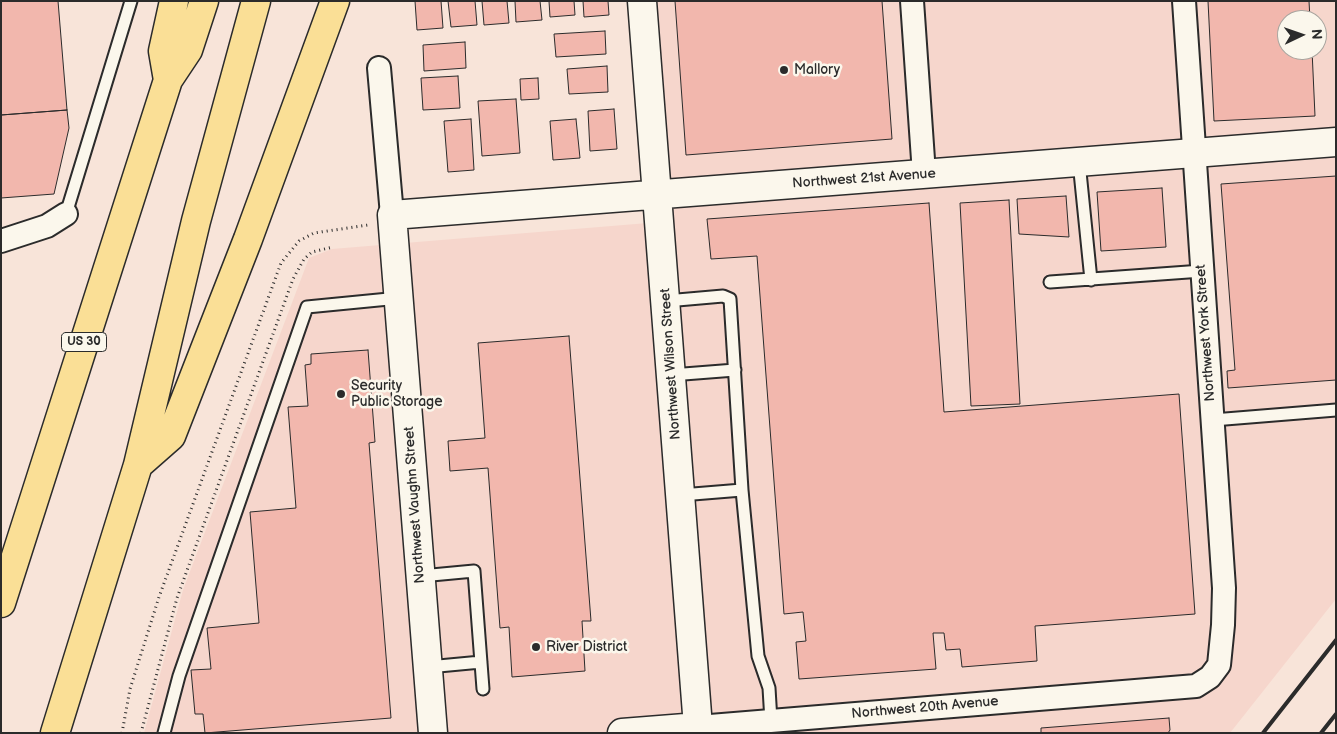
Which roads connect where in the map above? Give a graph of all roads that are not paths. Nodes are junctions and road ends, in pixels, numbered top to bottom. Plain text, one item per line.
1 (131, 1) edge
2 (174, 1) edge
3 (204, 1) edge
4 (256, 1) edge
5 (335, 1) edge
6 (642, 1) edge
7 (912, 1) edge
8 (1184, 1) edge
9 (379, 68) dead end
10 (168, 80) junction
11 (1336, 142) edge
12 (1194, 153) junction
13 (1079, 162) junction
14 (924, 174) junction
15 (658, 194) junction
16 (66, 214) joint
17 (392, 215) junction
18 (1, 240) edge
19 (1202, 271) junction
20 (1091, 280) junction
21 (1050, 282) dead end
22 (399, 298) junction
23 (666, 301) junction
24 (735, 370) junction
25 (671, 375) junction
26 (1336, 410) edge
27 (1212, 420) junction
28 (138, 465) junction
29 (742, 490) junction
30 (681, 495) junction
31 (421, 576) junction
32 (1, 603) edge
33 (480, 662) junction
34 (1219, 665) joint
35 (428, 667) junction
36 (483, 689) dead end
37 (771, 721) junction
38 (698, 727) junction
39 (634, 732) edge
40 (55, 733) edge
41 (164, 733) edge
42 (432, 733) edge

1 - 16 lane
2 - 10 highway
3 - 10 highway, US 30
4 - 28 highway
5 - 28 highway
6 - 15 street, Northwest Wilson Street
7 - 14 street
8 - 12 street, Northwest York Street
9 - 17 street, Northwest Vaughn Street
10 - 32 highway, US 30
11 - 12 street, Northwest 21st Avenue
12 - 13 street, Northwest 21st Avenue
12 - 19 street, Northwest York Street
13 - 14 street, Northwest 21st Avenue
13 - 20 lane
14 - 15 street, Northwest 21st Avenue
15 - 17 street, Northwest 21st Avenue
15 - 23 street, Northwest Wilson Street
16 - 18 street
17 - 22 street, Northwest Vaughn Street
19 - 20 lane
19 - 27 street, Northwest York Street
20 - 21 lane
22 - 31 street, Northwest Vaughn Street
22 - 41 lane
23 - 24 lane
23 - 25 street, Northwest Wilson Street
24 - 25 lane
24 - 29 lane
25 - 30 street, Northwest Wilson Street
26 - 27 lane
27 - 34 street, Northwest York Street
28 - 40 highway
29 - 30 lane
29 - 37 lane
30 - 38 street, Northwest Wilson Street
31 - 33 lane
31 - 35 street, Northwest Vaughn Street
33 - 35 lane
33 - 36 lane
34 - 37 street, Northwest 20th Avenue
35 - 42 street, Northwest Vaughn Street
37 - 38 street, Northwest 20th Avenue
38 - 39 street, Northwest 20th Avenue

